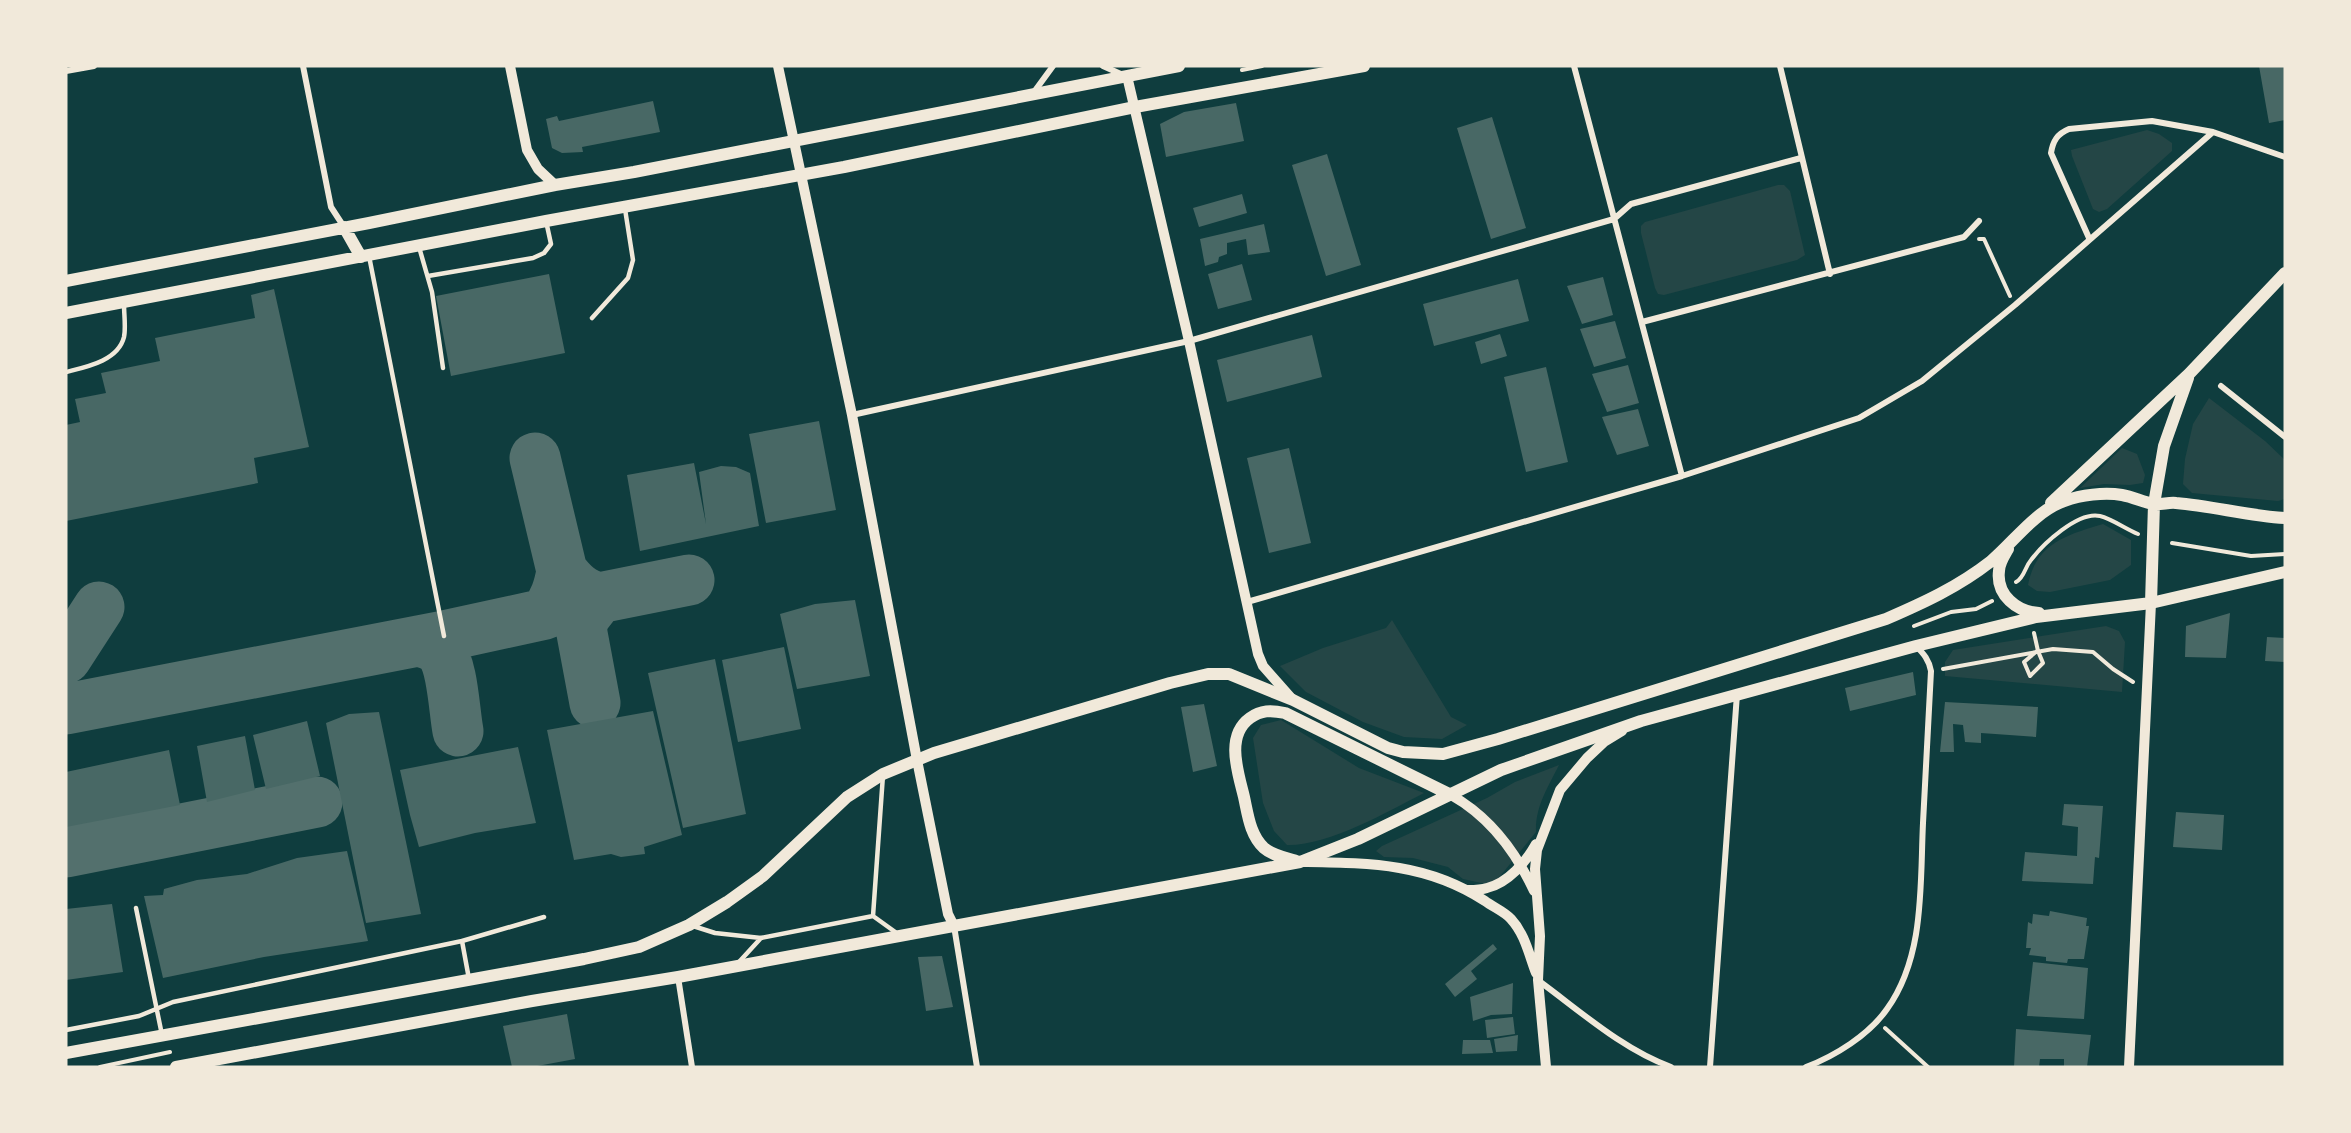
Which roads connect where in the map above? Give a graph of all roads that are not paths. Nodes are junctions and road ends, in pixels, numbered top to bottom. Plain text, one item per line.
1 (94, 66) edge
2 (303, 66) edge
3 (510, 66) edge
4 (778, 66) edge
5 (1053, 66) edge
6 (1103, 66) edge
7 (1179, 66) edge
8 (1364, 66) edge
9 (1574, 66) edge
10 (1780, 66) edge
11 (66, 71) edge
12 (1126, 76) junction
13 (1033, 93) junction
14 (1135, 107) junction
15 (2213, 132) junction
16 (793, 141) junction
17 (2285, 157) edge
18 (1801, 158) junction
19 (801, 174) junction
20 (555, 185) junction
21 (625, 207) junction
22 (1614, 219) junction
23 (546, 221) junction
24 (1979, 221) dead end
25 (344, 227) junction
26 (2089, 238) junction
27 (419, 247) junction
28 (365, 256) junction
29 (2285, 273) edge
30 (1830, 274) junction
31 (428, 276) junction
32 (66, 281) edge
33 (124, 302) junction
34 (66, 313) edge
35 (592, 318) dead end
36 (1642, 322) junction
37 (1190, 341) junction
38 (443, 368) dead end
39 (66, 372) edge
40 (2189, 374) junction
41 (2221, 386) dead end
42 (852, 415) junction
43 (2285, 438) edge
44 (1682, 476) junction
45 (2154, 504) junction
46 (2043, 511) junction
47 (2285, 518) edge
48 (2012, 543) junction
49 (2285, 572) edge
50 (1247, 602) junction
51 (2151, 603) junction
52 (2048, 614) junction
53 (444, 636) dead end
54 (1916, 646) junction
55 (1737, 694) junction
56 (1293, 700) junction
57 (1641, 721) junction
58 (1331, 735) junction
59 (1343, 741) junction
60 (1388, 748) junction
61 (917, 760) junction
62 (883, 774) junction
63 (1451, 795) junction
64 (1543, 830) junction
65 (1300, 862) junction
66 (1521, 864) junction
67 (1468, 890) junction
68 (1538, 900) junction
69 (136, 908) dead end
70 (873, 916) junction
71 (544, 917) dead end
72 (689, 925) junction
73 (954, 926) junction
74 (900, 936) junction
75 (761, 938) junction
76 (462, 941) junction
77 (735, 966) junction
78 (678, 978) junction
79 (469, 979) junction
80 (1538, 980) junction
81 (158, 1009) junction
82 (66, 1030) edge
83 (162, 1035) junction
84 (66, 1053) edge
85 (176, 1067) edge
86 (692, 1067) edge
87 (977, 1067) edge
88 (1546, 1067) edge
89 (1671, 1067) edge
90 (1710, 1067) edge
91 (1806, 1067) edge
92 (2129, 1067) edge

1 - 11 street
2 - 25 street
3 - 20 street
4 - 16 street
5 - 13 street
6 - 12 street
7 - 12 main road
8 - 14 main road
9 - 22 street
10 - 18 street
12 - 13 main road
12 - 14 street
13 - 16 main road
14 - 19 main road
14 - 37 street
15 - 17 street
15 - 26 street
15 - 26 street
16 - 19 street
16 - 20 main road
18 - 22 street
18 - 30 street
19 - 21 main road
19 - 42 street
20 - 25 main road
21 - 23 main road
21 - 35 lane
22 - 36 street
22 - 37 street
23 - 27 main road
23 - 31 lane
24 - 30 street
25 - 28 main road
25 - 32 main road
26 - 44 street
27 - 28 main road
27 - 31 lane
28 - 33 main road
28 - 53 lane
29 - 40 main road
30 - 36 street
31 - 38 lane
33 - 34 main road
33 - 39 lane
36 - 44 street
37 - 42 street
37 - 50 street
40 - 45 main road
40 - 46 main road
41 - 43 street
42 - 61 street
44 - 50 street
45 - 46 main road
45 - 47 main road
45 - 51 main road
46 - 48 main road
48 - 52 main road
48 - 60 main road
49 - 51 main road
50 - 56 street
51 - 52 main road
51 - 92 street
52 - 54 main road
54 - 55 main road
54 - 91 street
55 - 57 main road
55 - 90 street
56 - 58 main road
56 - 60 main road
56 - 61 main road
57 - 63 main road
57 - 64 street
58 - 59 main road
58 - 65 main road
59 - 60 main road
59 - 63 main road
61 - 62 main road
61 - 73 street
62 - 70 lane
62 - 72 main road
63 - 65 main road
63 - 66 street
64 - 66 street
64 - 68 street
65 - 67 street
65 - 73 main road
66 - 67 street
66 - 68 street
67 - 80 street
68 - 80 street
69 - 81 lane
70 - 74 lane
70 - 75 lane
71 - 76 lane
72 - 75 lane
72 - 79 main road
73 - 74 main road
73 - 87 street
74 - 77 main road
75 - 77 lane
76 - 79 lane
76 - 81 lane
77 - 78 main road
78 - 85 main road
78 - 86 street
79 - 83 main road
80 - 88 street
80 - 89 street
81 - 82 lane
81 - 83 lane
83 - 84 main road

